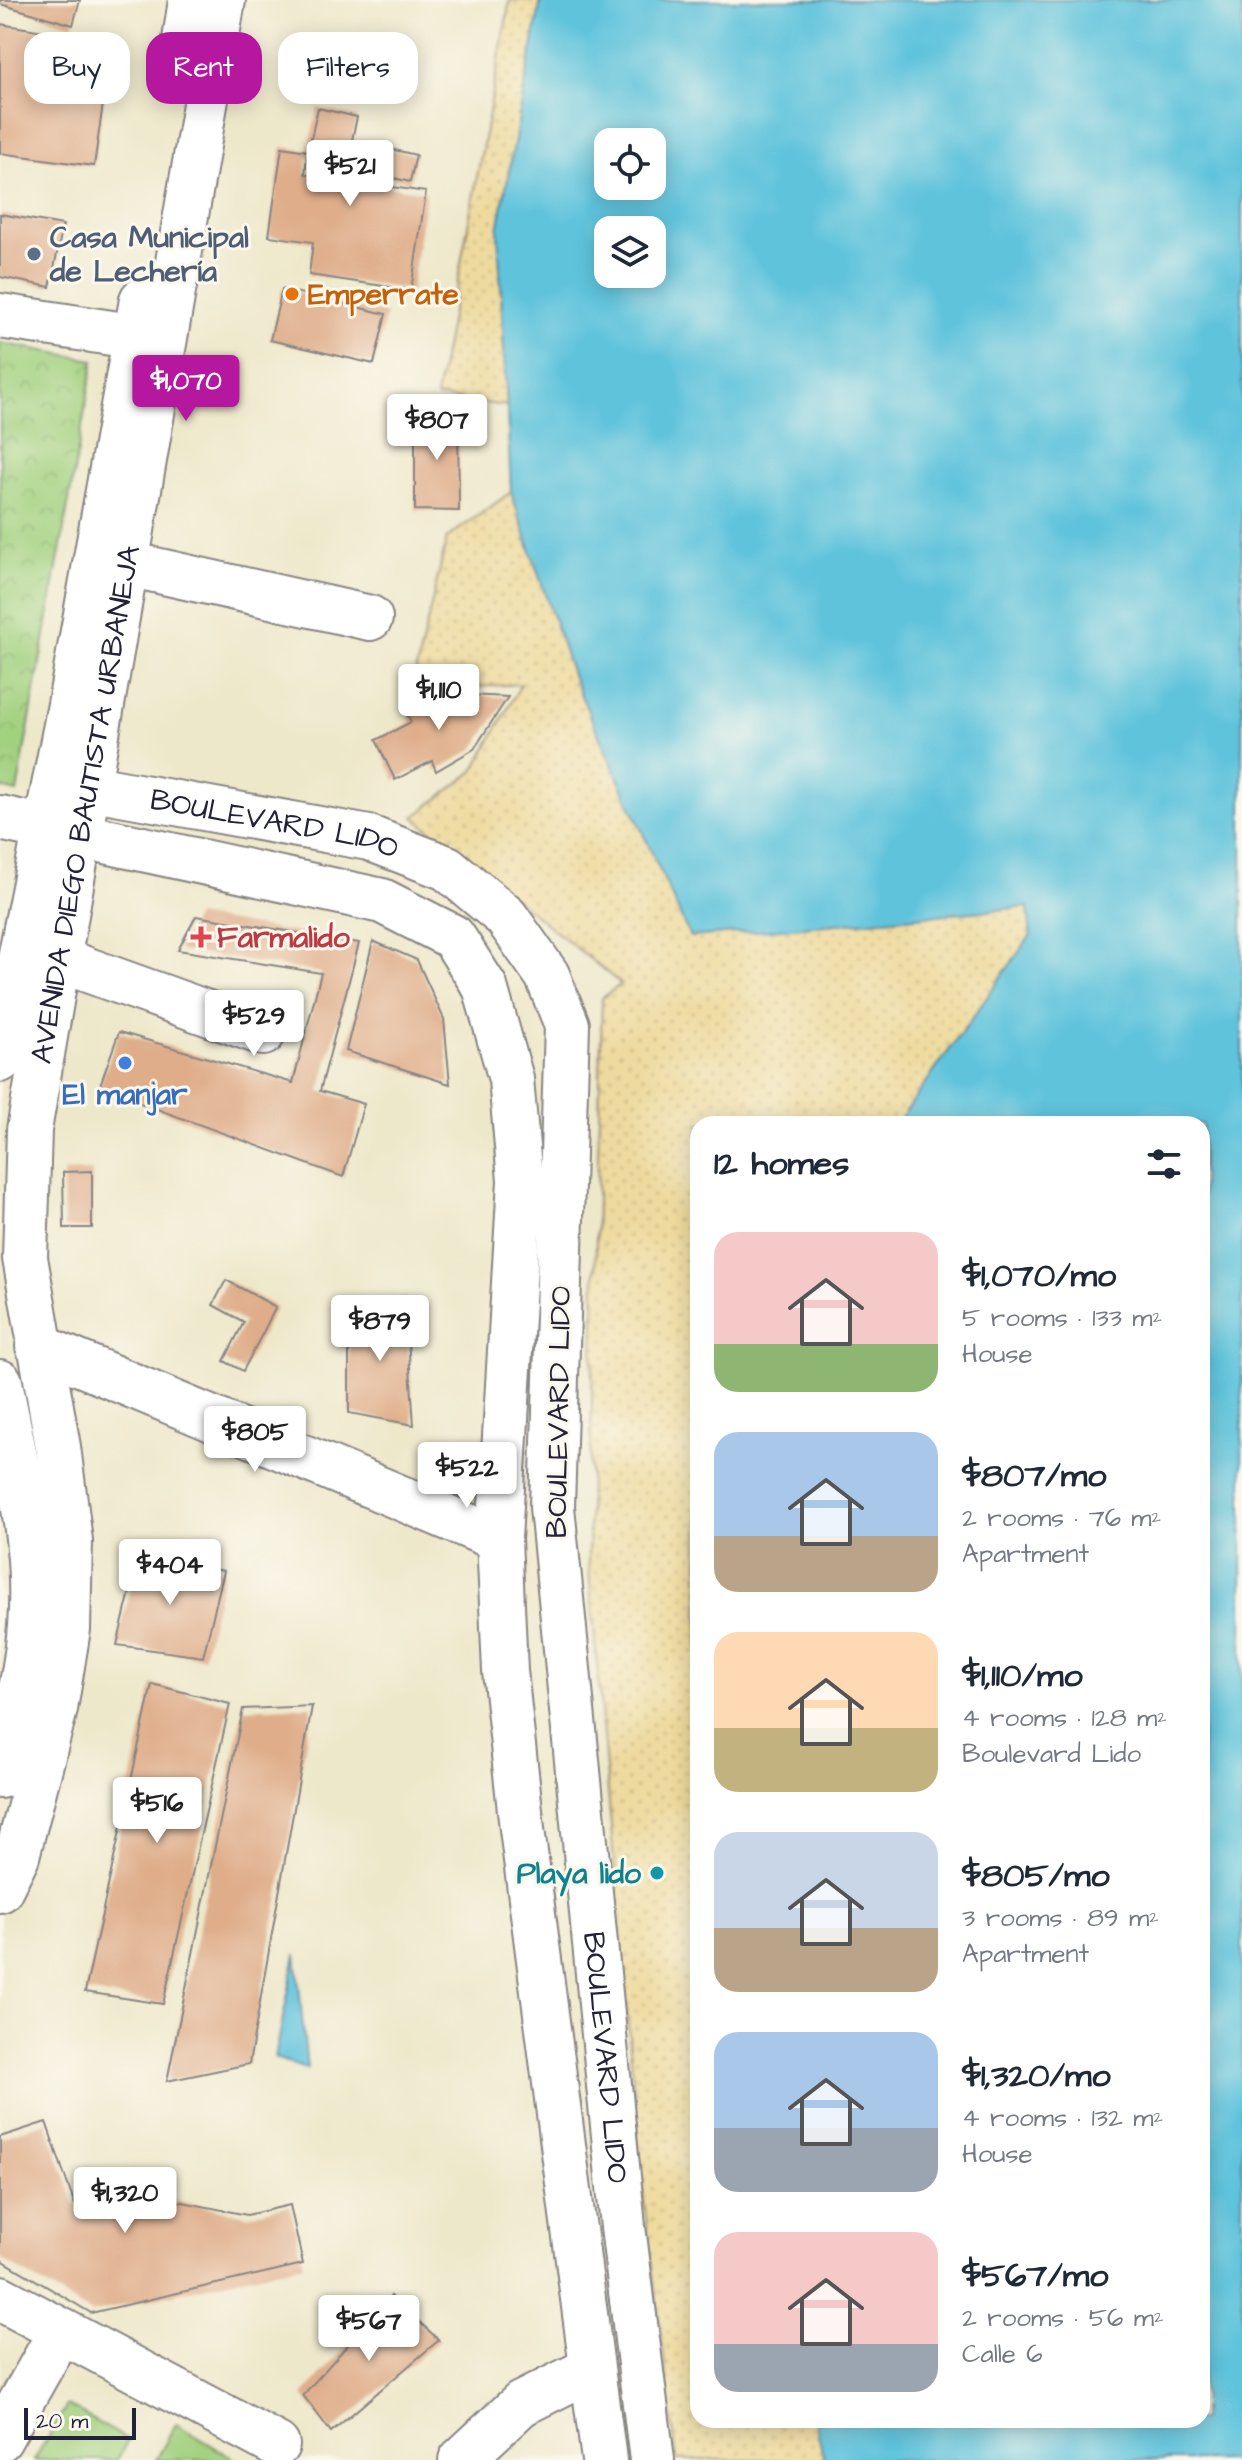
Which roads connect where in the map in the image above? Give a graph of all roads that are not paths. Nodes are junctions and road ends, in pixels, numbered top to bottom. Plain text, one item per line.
1 (191, 0) edge
2 (223, 0) edge
3 (0, 316) edge
4 (150, 339) junction
5 (128, 564) junction
6 (370, 618) dead end
7 (88, 787) junction
8 (0, 818) edge
9 (63, 832) junction
10 (57, 959) junction
11 (263, 1033) dead end
12 (0, 1060) edge
13 (38, 1346) junction
14 (0, 1382) edge
15 (499, 1539) junction
16 (0, 1776) edge
17 (0, 1890) edge
18 (0, 2298) edge
19 (61, 2331) junction
20 (591, 2369) junction
21 (0, 2439) edge
22 (277, 2445) dead end
23 (461, 2460) edge
24 (604, 2460) edge
25 (652, 2460) edge

1 - 4 street, AVENIDA DIEGO BAUTISTA URBANEJA
2 - 4 street, AVENIDA DIEGO BAUTISTA URBANEJA
3 - 4 street
4 - 5 street, AVENIDA DIEGO BAUTISTA URBANEJA
4 - 9 street, AVENIDA DIEGO BAUTISTA URBANEJA
5 - 6 street
5 - 7 street, AVENIDA DIEGO BAUTISTA URBANEJA
7 - 9 street, AVENIDA DIEGO BAUTISTA URBANEJA
7 - 25 street, BOULEVARD LIDO
8 - 9 street, BOULEVARD LIDO
9 - 10 street, AVENIDA DIEGO BAUTISTA URBANEJA
9 - 12 street, AVENIDA DIEGO BAUTISTA URBANEJA
9 - 15 street, BOULEVARD LIDO
10 - 11 street
10 - 13 street, AVENIDA DIEGO BAUTISTA URBANEJA
13 - 15 street
13 - 17 street, AVENIDA DIEGO BAUTISTA URBANEJA
14 - 16 street
15 - 20 street, BOULEVARD LIDO
18 - 19 street
19 - 21 street
19 - 22 street
20 - 23 street
20 - 24 street, BOULEVARD LIDO

